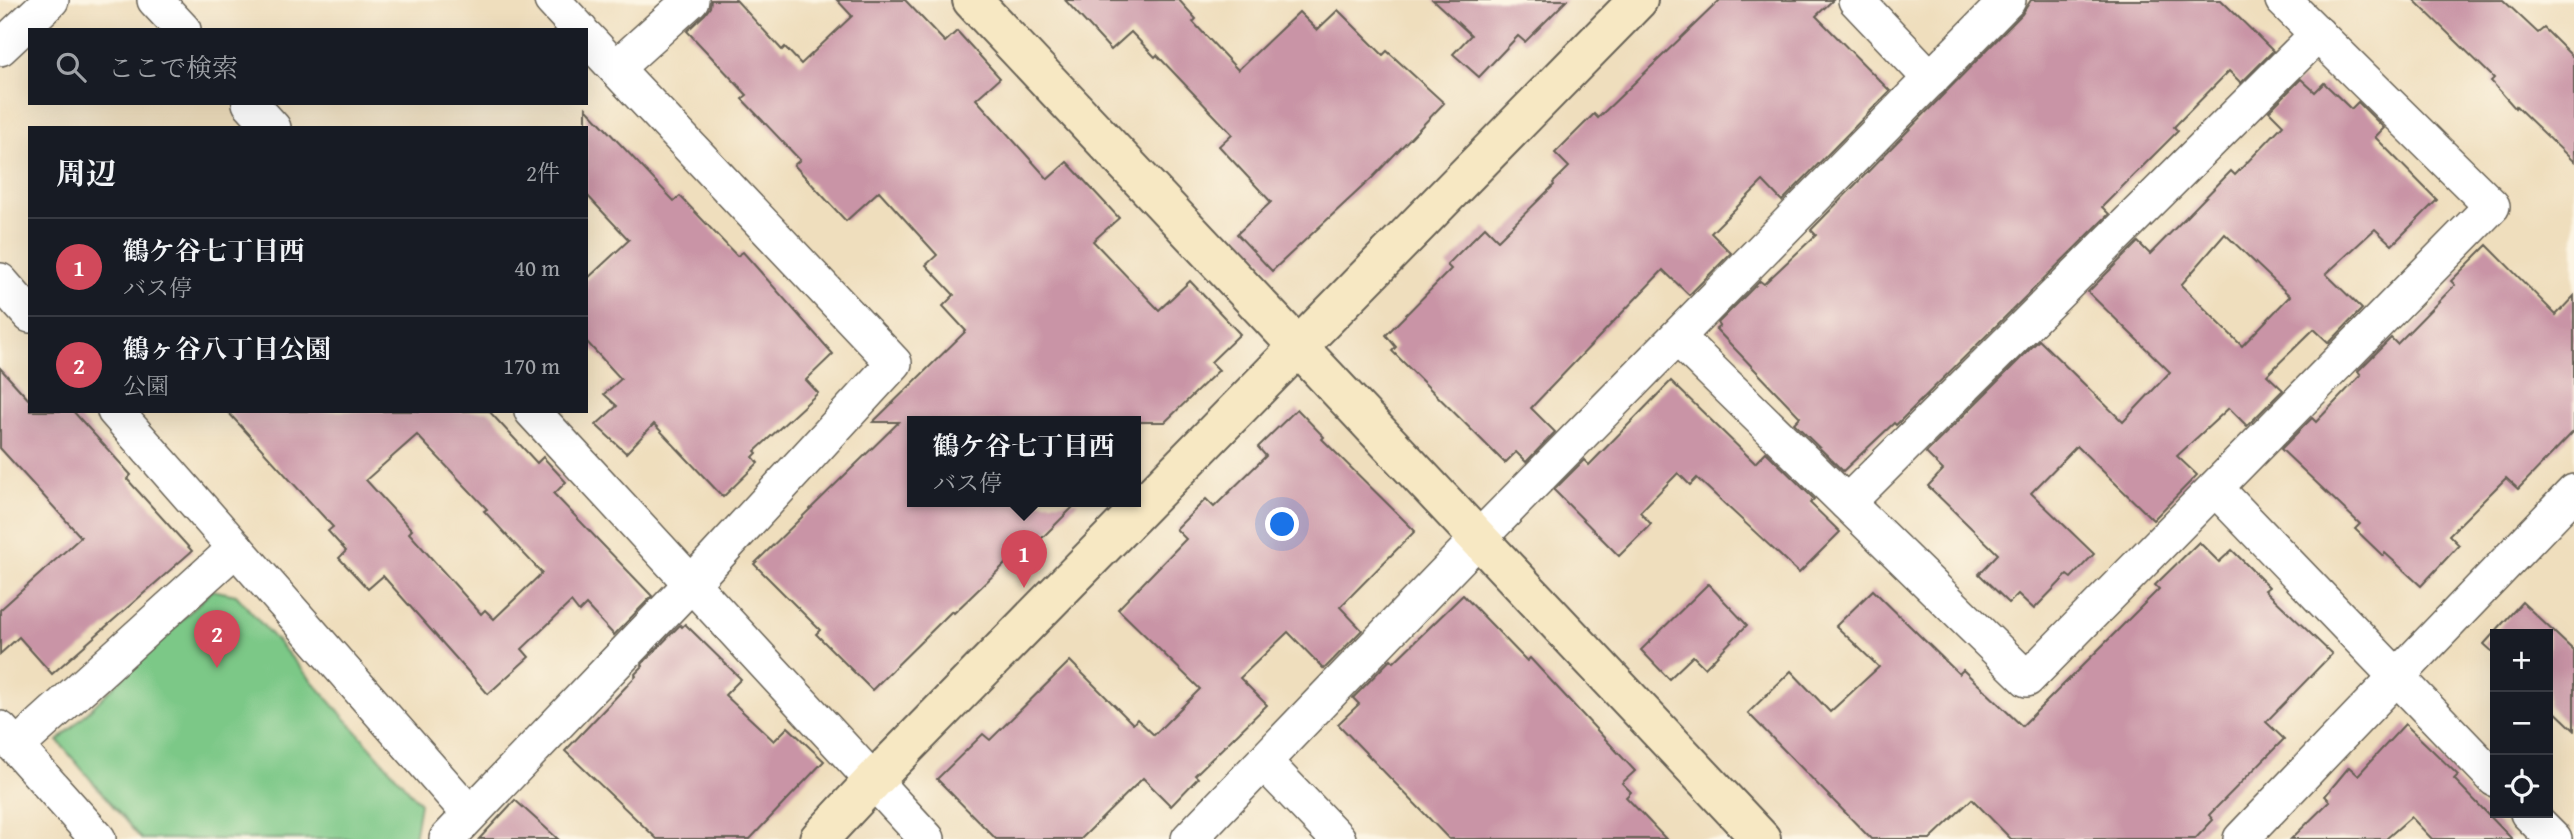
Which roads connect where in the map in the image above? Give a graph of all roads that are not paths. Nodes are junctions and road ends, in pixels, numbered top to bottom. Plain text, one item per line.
1 (51, 0) edge
2 (155, 0) edge
3 (551, 0) edge
4 (691, 0) edge
5 (972, 0) edge
6 (1638, 0) edge
7 (1856, 0) edge
8 (2008, 0) edge
9 (2283, 0) edge
10 (181, 28) edge
11 (578, 28) edge
12 (2318, 34) junction
13 (588, 39) edge
14 (0, 48) edge
15 (616, 68) junction
16 (1931, 79) junction
17 (252, 105) edge
18 (270, 126) edge
19 (0, 281) edge
20 (28, 313) edge
21 (1677, 337) junction
22 (1299, 346) junction
23 (117, 413) edge
24 (535, 413) edge
25 (2215, 488) junction
26 (2574, 492) edge
27 (1847, 503) junction
28 (1479, 538) junction
29 (236, 548) junction
30 (691, 584) junction
31 (2396, 678) junction
32 (8, 738) edge
33 (1264, 762) junction
34 (2490, 774) edge
35 (873, 781) junction
36 (2533, 818) edge
37 (458, 826) edge
38 (2574, 830) edge
39 (98, 839) edge
40 (819, 839) edge
41 (927, 839) edge
42 (1189, 839) edge
43 (1338, 839) edge
44 (1761, 839) edge
45 (2241, 839) edge
46 (2554, 839) edge
47 (2565, 839) edge

1 - 14 street
2 - 10 street
3 - 11 street
4 - 15 street
5 - 22 street
6 - 22 street
7 - 16 street
8 - 16 street
9 - 12 street
12 - 25 street
12 - 27 street
13 - 15 street
15 - 30 street
16 - 21 street
17 - 18 street
19 - 20 street
21 - 27 street
21 - 28 street
22 - 28 street
22 - 35 street
23 - 29 street
24 - 30 street
25 - 27 street
25 - 31 street
26 - 31 street
28 - 33 street
28 - 44 street
29 - 32 street
29 - 37 street
30 - 35 street
30 - 37 street
31 - 34 street
31 - 45 street
32 - 39 street
33 - 42 street
33 - 43 street
35 - 40 street
35 - 41 street
36 - 46 street
38 - 47 street

